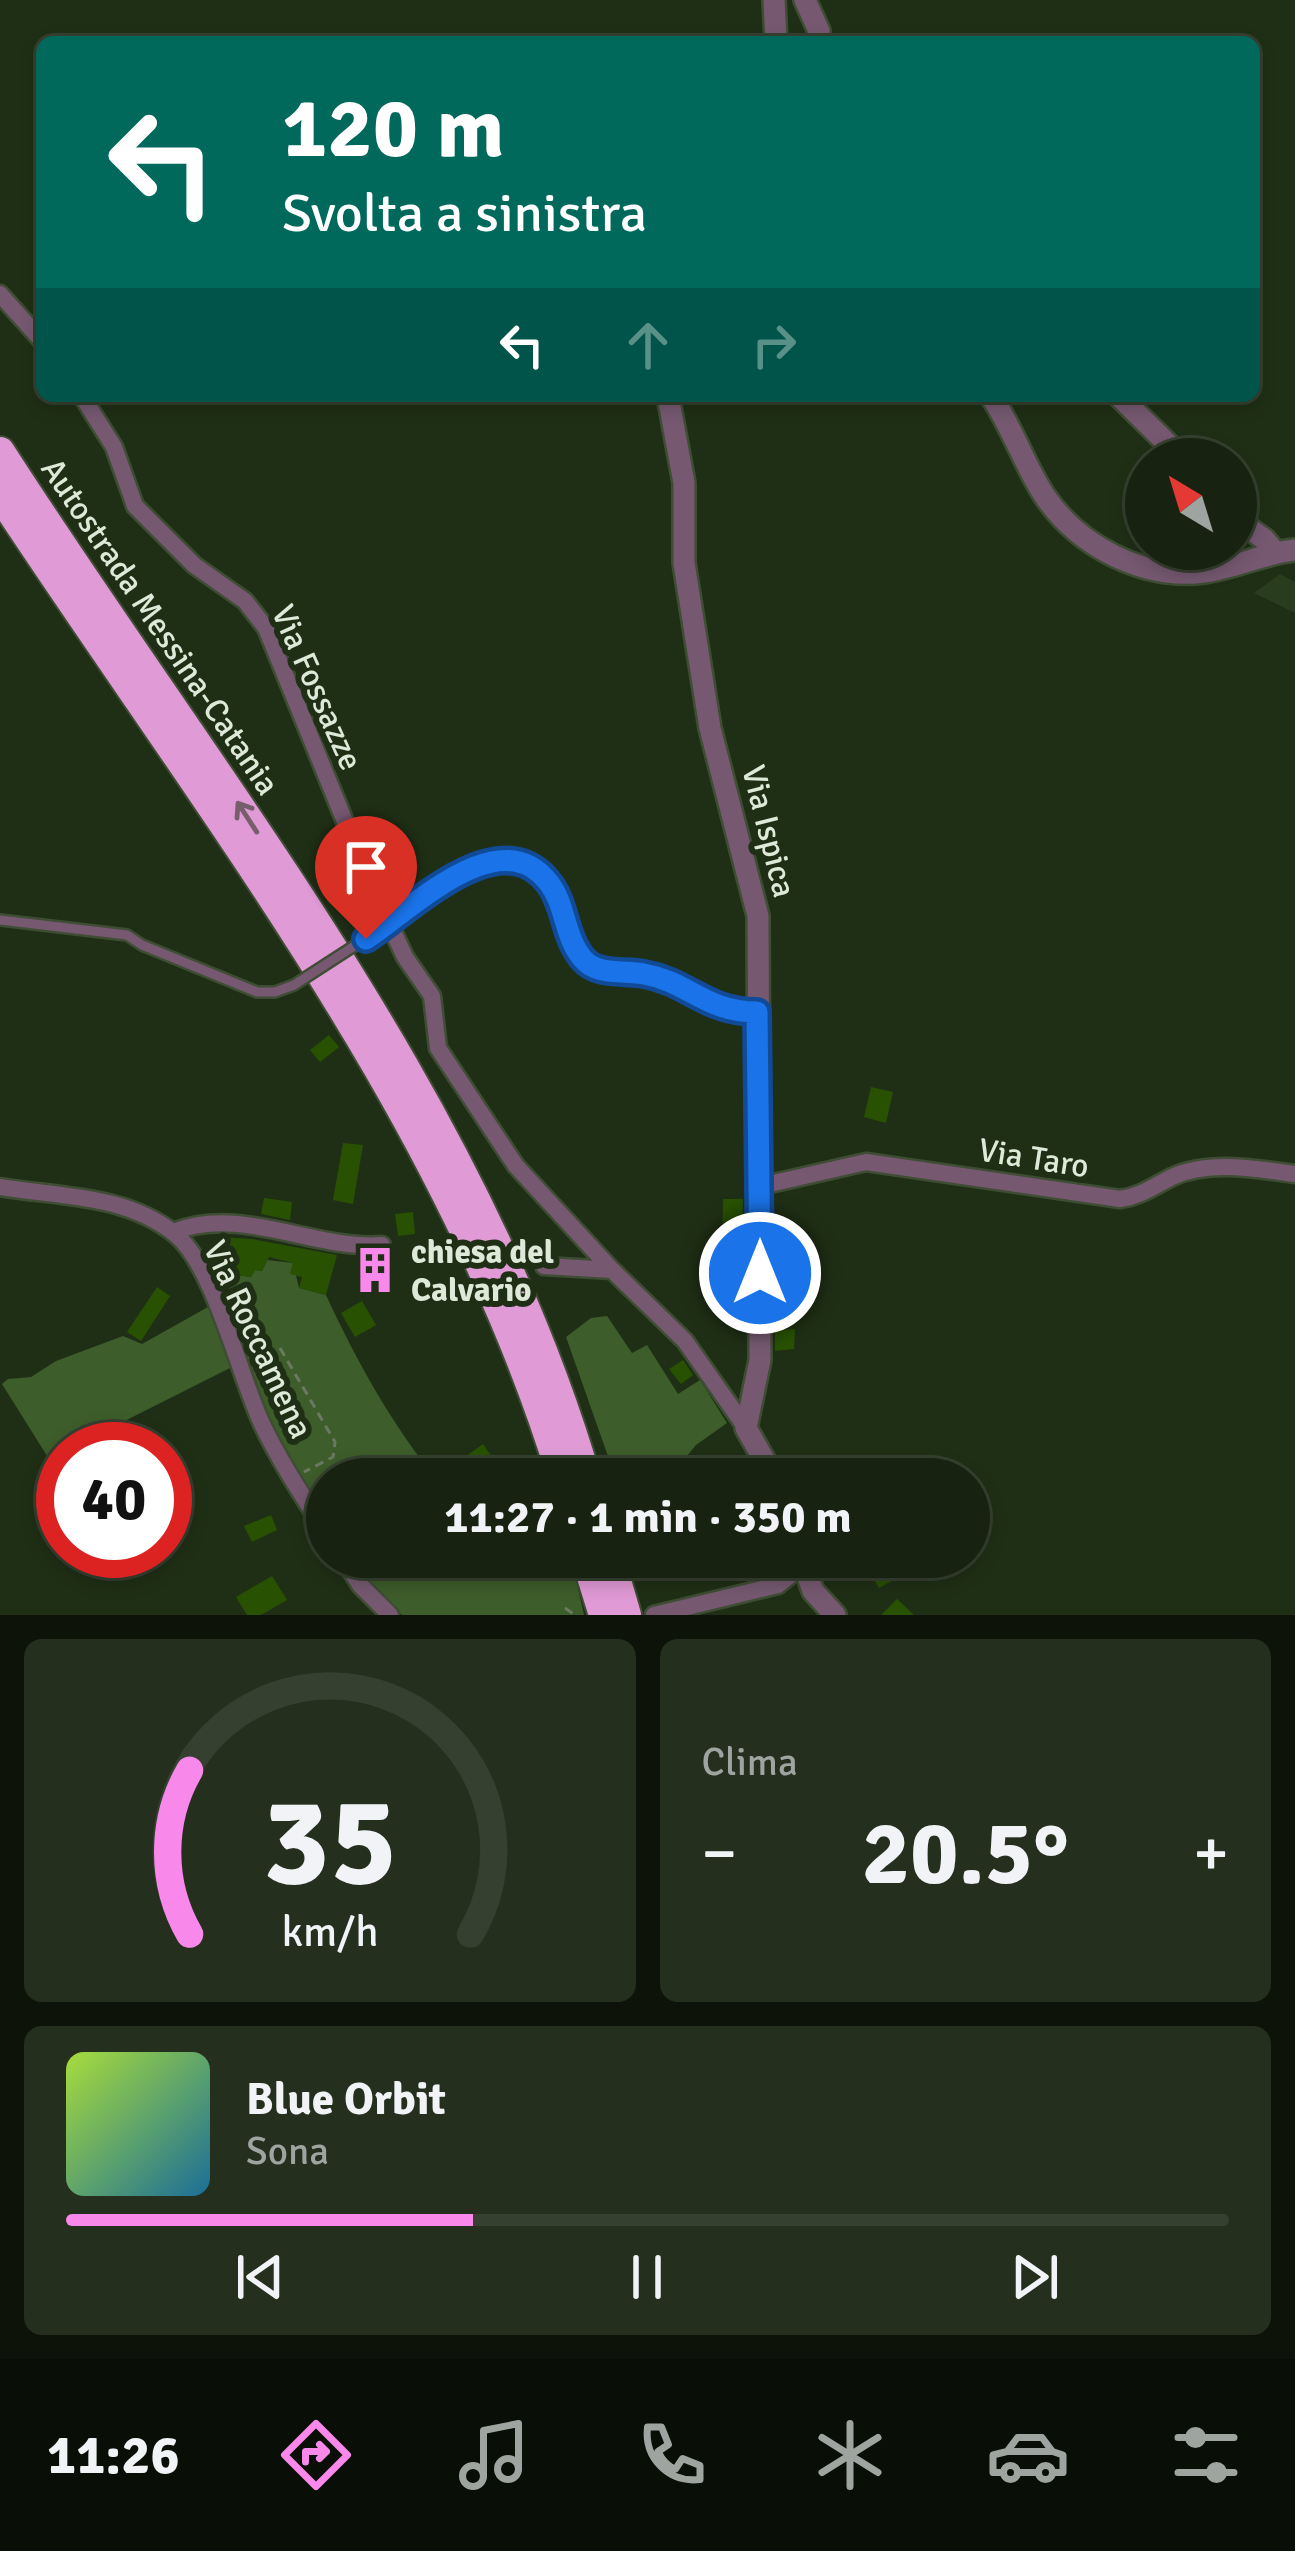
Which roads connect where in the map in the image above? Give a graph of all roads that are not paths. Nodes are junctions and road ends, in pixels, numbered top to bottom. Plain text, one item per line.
1 (774, 0) edge
2 (805, 0) edge
3 (774, 36) edge
4 (820, 36) edge
5 (0, 293) edge
6 (36, 334) edge
7 (86, 402) edge
8 (669, 402) edge
9 (995, 402) edge
10 (1125, 402) edge
11 (1162, 438) edge
12 (0, 452) edge
13 (0, 494) edge
14 (1257, 534) edge
15 (1285, 551) edge
16 (0, 920) edge
17 (757, 1012) junction
18 (1295, 1174) edge
19 (0, 1186) edge
20 (761, 1186) junction
21 (173, 1232) junction
22 (382, 1245) dead end
23 (544, 1266) dead end
24 (612, 1270) junction
25 (746, 1428) junction
26 (555, 1458) edge
27 (578, 1458) edge
28 (764, 1458) edge
29 (306, 1501) edge
30 (356, 1578) edge
31 (593, 1578) edge
32 (615, 1578) edge
33 (785, 1578) edge
34 (808, 1578) edge
35 (778, 1585) junction
36 (813, 1591) junction
37 (390, 1615) edge
38 (604, 1615) edge
39 (626, 1615) edge
40 (655, 1615) edge
41 (835, 1615) edge

1 - 3 street
2 - 4 street
5 - 6 street
7 - 24 street, Via Fossazze
8 - 17 street, Via Ispica
9 - 15 street
10 - 11 street
27 -> 12 highway, Autostrada Messina-Catania
13 - 26 highway, Autostrada Messina-Catania
14 - 15 street
16 - 17 lane, bridge
17 - 20 street, Via Ispica
18 - 20 street, Via Taro
19 - 21 street, Via Roccamena
20 - 25 street, Via Ispica
21 - 22 street, Via Roccamena
21 - 29 street, Via Roccamena
23 - 24 street
24 - 25 street
25 - 28 street
30 - 37 street
31 - 38 highway
32 - 39 highway
33 - 35 street
34 - 36 street
35 - 36 street
35 - 40 street
36 - 41 street

